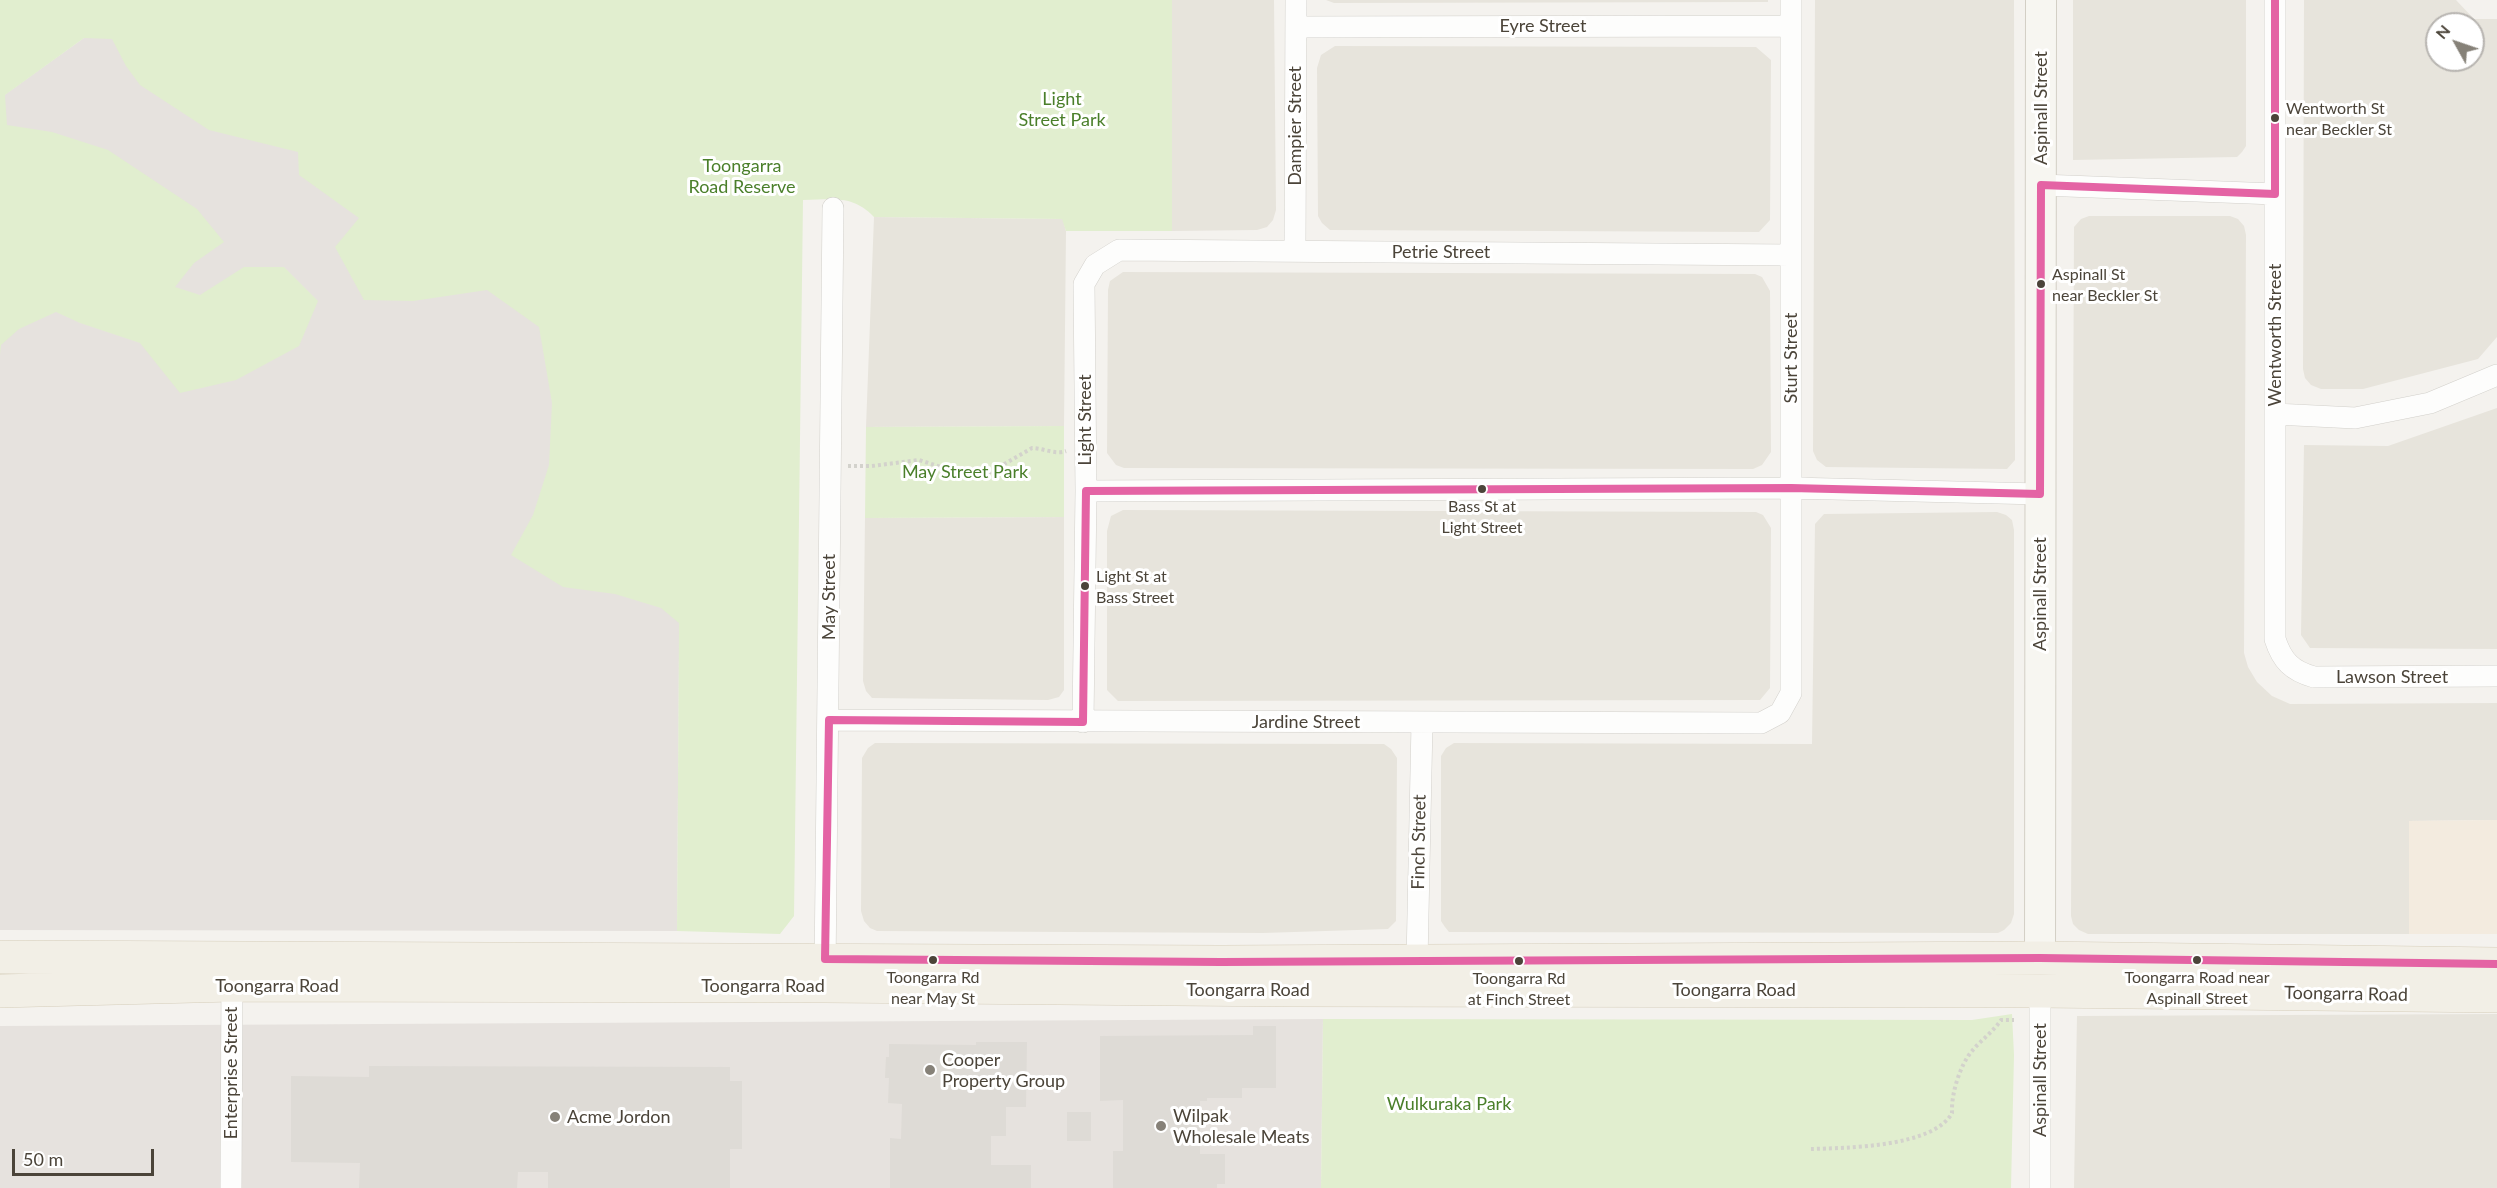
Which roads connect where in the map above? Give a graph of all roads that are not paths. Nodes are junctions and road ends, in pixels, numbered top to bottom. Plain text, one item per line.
1 (1296, 0) edge
2 (1791, 0) edge
3 (2041, 0) edge
4 (2275, 0) edge
5 (1791, 26) junction
6 (1296, 27) junction
7 (2041, 185) junction
8 (2275, 194) junction
9 (833, 207) dead end
10 (1295, 251) junction
11 (1791, 255) junction
12 (1095, 265) joint
13 (2497, 375) edge
14 (2275, 414) junction
15 (1791, 488) junction
16 (1086, 491) junction
17 (2040, 494) junction
18 (2289, 666) joint
19 (2497, 676) edge
20 (1780, 713) joint
21 (829, 720) junction
22 (1083, 722) junction
23 (1422, 723) junction
24 (0, 957) edge
25 (2040, 958) junction
26 (1418, 962) junction
27 (2497, 964) edge
28 (232, 972) junction
29 (825, 973) junction
30 (0, 991) edge
31 (2040, 991) junction
32 (2497, 996) edge
33 (231, 1188) edge
34 (2040, 1188) edge

1 - 6 street, Dampier Street
2 - 5 street, Sturt Street
3 - 7 main road, Aspinall Street
4 - 8 street, Wentworth Street
5 - 6 street, Eyre Street
5 - 11 street, Sturt Street
6 - 10 street, Dampier Street
7 - 8 street
7 - 17 main road, Aspinall Street
8 - 14 street, Wentworth Street
9 - 21 street, May Street
10 - 11 street, Petrie Street
10 - 12 street, Petrie Street
11 - 15 street, Sturt Street
12 - 16 street, Light Street
13 - 14 street
14 - 18 street, Wentworth Street
15 - 16 street
15 - 17 street
15 - 20 street, Sturt Street
16 - 22 street, Light Street
17 - 25 main road, Aspinall Street
18 - 19 street, Lawson Street
20 - 23 street, Jardine Street
21 - 22 street, Jardine Street
21 - 29 street, May Street
22 - 23 street, Jardine Street
23 - 26 street, Finch Street
24 - 28 main road, Toongarra Road
25 - 26 main road, Toongarra Road
25 - 27 main road, Toongarra Road
25 - 31 main road, Aspinall Street
26 - 29 main road, Toongarra Road
28 - 29 main road, Toongarra Road
28 - 30 main road, Toongarra Road
28 - 33 street, Enterprise Street
29 - 31 main road, Toongarra Road
31 - 32 main road, Toongarra Road
31 - 34 street, Aspinall Street

